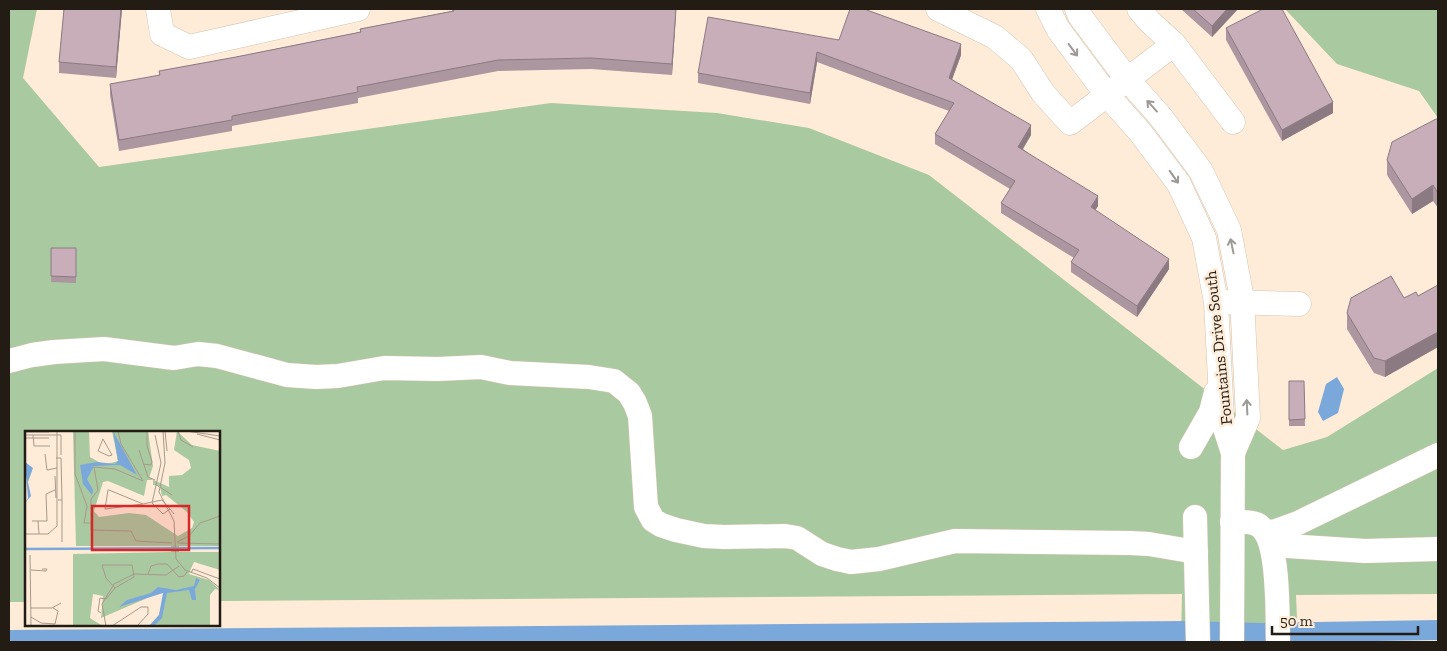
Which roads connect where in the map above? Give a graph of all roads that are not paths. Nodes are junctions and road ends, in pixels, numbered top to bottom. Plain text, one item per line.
1 (158, 9) edge
2 (358, 9) edge
3 (938, 9) edge
4 (1048, 9) edge
5 (1077, 9) edge
6 (1140, 9) edge
7 (1174, 44) junction
8 (1127, 79) junction
9 (1107, 95) junction
10 (1233, 122) dead end
11 (1216, 302) junction
12 (1242, 302) junction
13 (1299, 304) dead end
14 (9, 361) edge
15 (1220, 378) junction
16 (1192, 447) dead end
17 (1233, 453) junction
18 (1438, 455) edge
19 (1195, 517) dead end
20 (1232, 522) junction
21 (1269, 539) junction
22 (1438, 549) edge
23 (1196, 552) junction
24 (1198, 642) edge
25 (1232, 642) edge
26 (1278, 642) edge

1 - 2 street
3 - 9 street
4 -> 9 street, Fountains Drive South
5 - 8 street, Fountains Drive South
6 - 7 street
7 - 8 street
7 - 10 street
8 - 9 street
12 -> 8 street, Fountains Drive South
9 -> 11 street, Fountains Drive South
11 - 12 street
11 - 15 street, Fountains Drive South
12 - 13 street
17 -> 12 street, Fountains Drive South
14 - 23 street
15 - 16 street
15 - 17 street, Fountains Drive South
17 - 20 street, Fountains Drive South
18 - 21 street
19 - 23 street
20 - 21 street
20 - 25 street, Fountains Drive South
21 - 22 street
21 - 26 street
23 - 24 street

